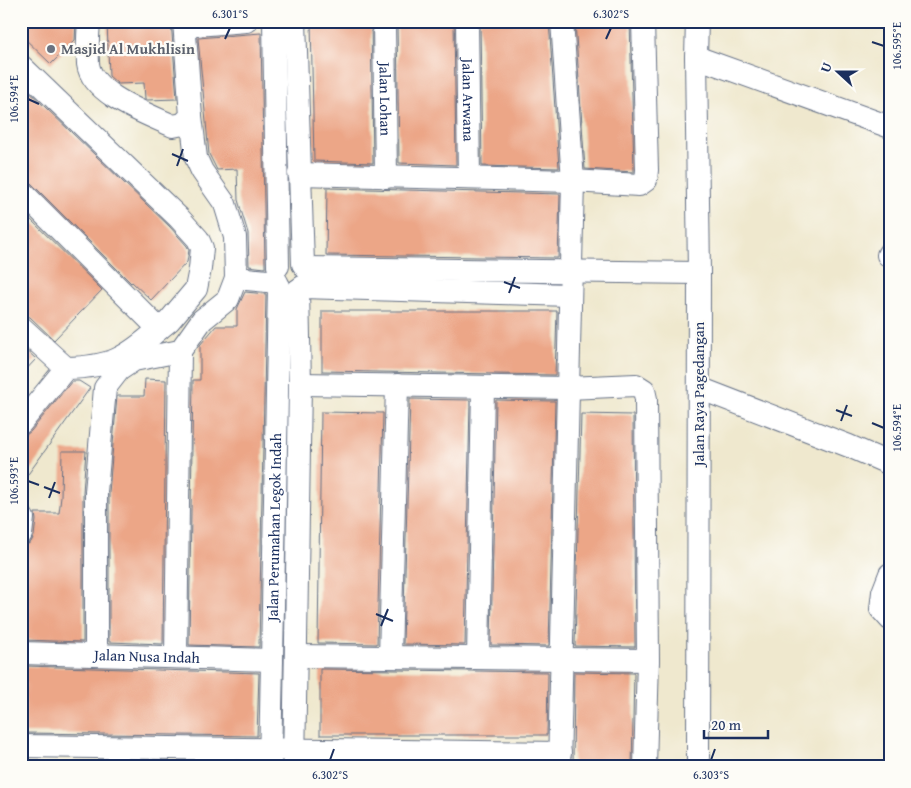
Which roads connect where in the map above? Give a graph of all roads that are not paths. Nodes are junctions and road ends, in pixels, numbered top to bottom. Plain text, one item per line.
1 (89, 21) edge
2 (246, 21) edge
3 (274, 21) edge
4 (295, 21) edge
5 (384, 21) edge
6 (467, 21) edge
7 (562, 21) edge
8 (644, 21) edge
9 (697, 21) edge
10 (184, 23) edge
11 (696, 57) junction
12 (21, 66) edge
13 (191, 116) junction
14 (890, 127) edge
15 (299, 174) junction
16 (386, 177) junction
17 (469, 178) junction
18 (573, 181) junction
19 (21, 191) edge
20 (570, 271) junction
21 (699, 273) junction
22 (236, 278) junction
23 (292, 278) junction
24 (570, 295) junction
25 (21, 326) edge
26 (159, 329) junction
27 (180, 351) junction
28 (66, 368) junction
29 (300, 384) junction
30 (397, 386) junction
31 (482, 387) junction
32 (568, 388) junction
33 (699, 388) junction
34 (21, 422) edge
35 (886, 457) edge
36 (890, 574) edge
37 (890, 619) edge
38 (21, 653) edge
39 (96, 655) junction
40 (296, 656) junction
41 (390, 657) junction
42 (176, 658) junction
43 (478, 658) junction
44 (562, 659) junction
45 (272, 660) junction
46 (648, 660) junction
47 (21, 746) edge
48 (270, 758) edge
49 (295, 758) edge
50 (559, 760) edge
51 (645, 767) edge
52 (698, 767) edge

1 - 13 street
2 - 10 street
3 - 23 street, Jalan Perumahan Legok Indah
4 - 15 street, Jalan Perumahan Legok Indah
5 - 16 street, Jalan Lohan
6 - 17 street, Jalan Arwana
7 - 18 street
8 - 18 street
9 - 11 street, Jalan Raya Pagedangan
10 - 13 street
11 - 14 street
11 - 21 street, Jalan Raya Pagedangan
12 - 26 street
13 - 22 street
15 - 16 street
15 - 23 street, Jalan Perumahan Legok Indah
16 - 17 street
17 - 18 street
18 - 20 street
19 - 26 street
20 - 21 street
20 - 23 street
20 - 24 street
21 - 33 street, Jalan Raya Pagedangan
22 - 23 street
22 - 27 street
23 - 24 street
23 - 29 street, Jalan Perumahan Legok Indah
23 - 45 street, Jalan Perumahan Legok Indah
24 - 32 street
25 - 28 street
26 - 28 street
27 - 39 street
27 - 42 street
28 - 34 street
29 - 30 street
29 - 40 street, Jalan Perumahan Legok Indah
30 - 31 street
30 - 41 street
31 - 32 street
31 - 43 street
32 - 44 street
32 - 46 street
33 - 35 street
33 - 52 street, Jalan Raya Pagedangan
36 - 37 street
38 - 39 street, Jalan Nusa Indah
39 - 42 street, Jalan Nusa Indah
40 - 41 street
40 - 49 street, Jalan Perumahan Legok Indah
41 - 43 street
42 - 45 street, Jalan Nusa Indah
43 - 44 street
44 - 46 street
44 - 50 street
45 - 48 street, Jalan Perumahan Legok Indah
46 - 51 street
47 - 48 street
48 - 49 street
49 - 50 street

